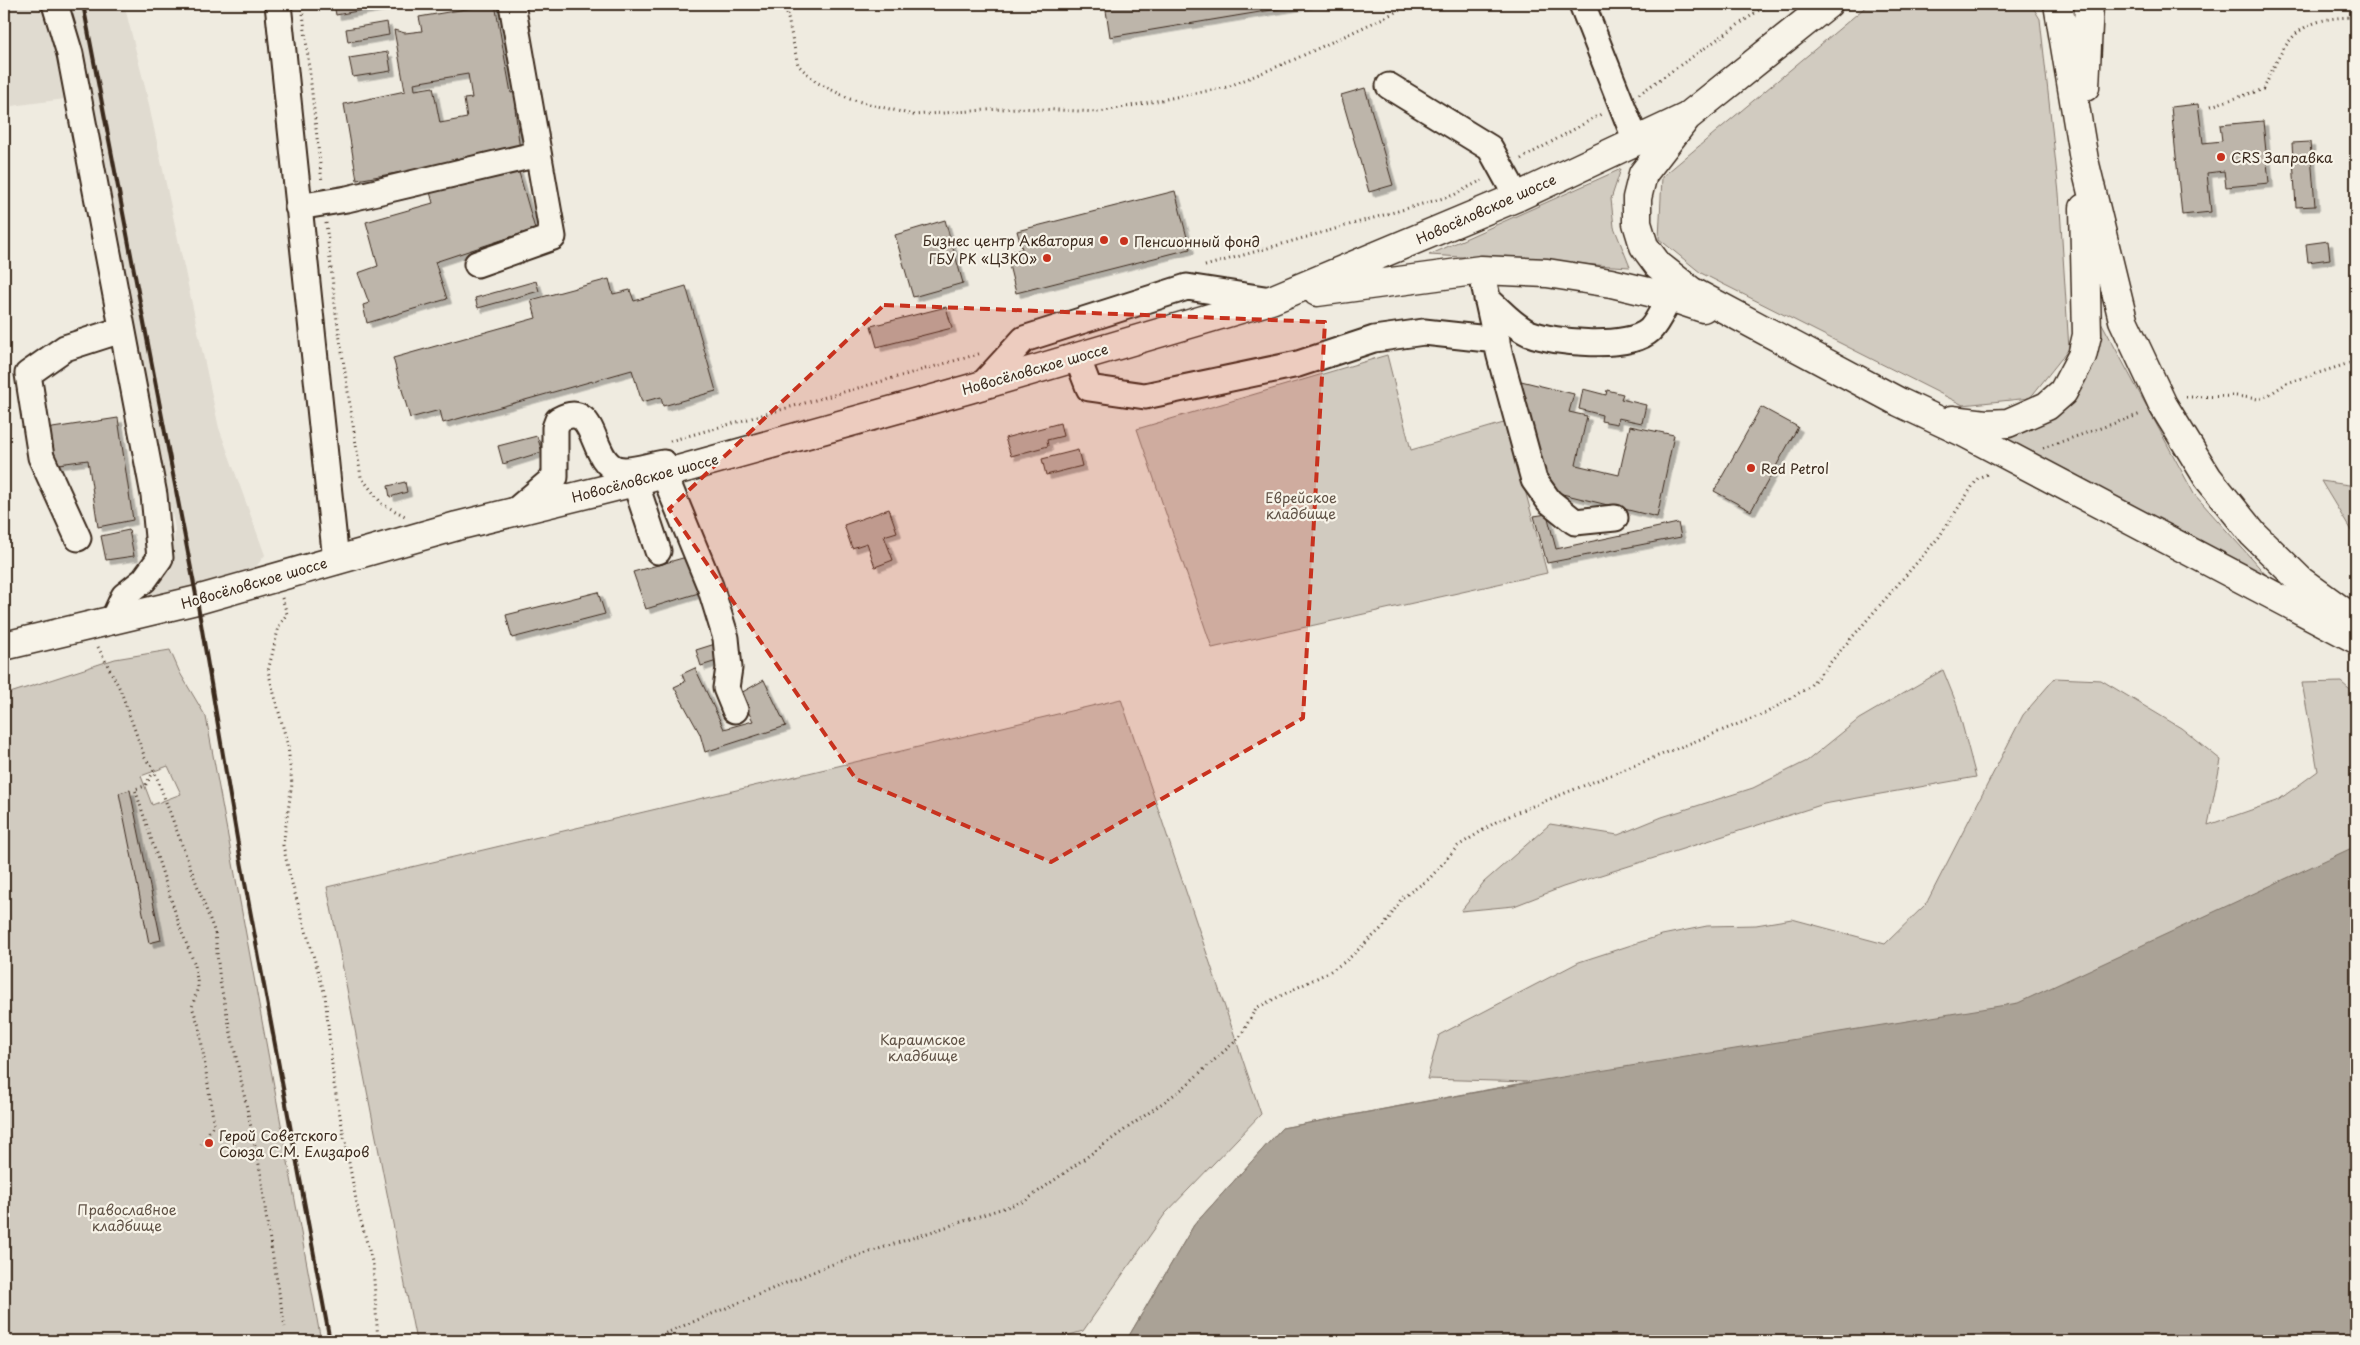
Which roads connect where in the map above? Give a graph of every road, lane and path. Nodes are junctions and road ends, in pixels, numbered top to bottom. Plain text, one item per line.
1 (55, 4) edge
2 (278, 4) edge
3 (302, 4) edge
4 (512, 4) edge
5 (785, 4) edge
6 (1413, 4) edge
7 (1582, 4) edge
8 (1768, 4) edge
9 (1828, 4) edge
10 (2058, 4) edge
11 (2089, 4) edge
12 (2356, 17) edge
13 (1389, 86) dead end
14 (1620, 104) junction
15 (2212, 106) dead end
16 (1687, 117) junction
17 (1636, 141) junction
18 (538, 154) junction
19 (2084, 160) junction
20 (1502, 169) junction
21 (1517, 197) junction
22 (324, 202) junction
23 (298, 207) junction
24 (477, 264) dead end
25 (1201, 268) dead end
26 (1481, 270) junction
27 (1670, 297) junction
28 (1277, 298) junction
29 (1487, 299) junction
30 (121, 330) junction
31 (1765, 331) junction
32 (1497, 340) junction
33 (984, 352) dead end
34 (1077, 357) junction
35 (2355, 361) edge
36 (2334, 367) dead end
37 (982, 385) junction
38 (1899, 402) junction
39 (661, 444) dead end
40 (2016, 460) junction
41 (696, 465) junction
42 (664, 474) junction
43 (635, 482) junction
44 (515, 511) junction
45 (406, 517) dead end
46 (1615, 518) dead end
47 (78, 538) dead end
48 (658, 551) dead end
49 (336, 561) junction
50 (276, 578) junction
51 (2356, 621) edge
52 (100, 623) junction
53 (2356, 639) edge
54 (4, 646) edge
55 (735, 710) dead end
56 (154, 770) junction
57 (201, 1144) dead end
58 (285, 1328) dead end
59 (378, 1341) edge
60 (647, 1341) edge

1 - 30 street
2 - 23 street
3 - 22 path
4 - 18 street
5 - 6 path
7 - 14 street
8 - 14 path
9 - 16 main road
10 - 19 main road
11 - 19 main road
12 - 15 path
13 - 20 street
14 - 17 street
14 - 20 path
16 - 17 main road, Новосёловское шоссе
16 - 31 main road
17 - 21 main road, Новосёловское шоссе
18 - 22 street
18 - 24 street
19 - 38 main road
19 - 51 main road
20 - 21 street
20 - 25 path
21 - 28 main road, Новосёловское шоссе
22 - 23 street
22 - 45 path
23 - 49 street
26 - 27 main road, Новосёловское шоссе
26 - 28 main road, Новосёловское шоссе
26 - 29 street
27 - 29 street
27 - 31 main road, Новосёловское шоссе
28 - 34 main road, Новосёловское шоссе
28 - 37 street
29 - 32 street
30 - 47 street
30 - 52 street
31 - 38 main road
32 - 34 street
32 - 46 street
33 - 39 path
34 - 37 main road, Новосёловское шоссе
35 - 36 path
37 - 41 main road, Новосёловское шоссе
38 - 40 main road
40 - 53 main road
40 - 60 path
41 - 42 main road, Новосёловское шоссе
41 - 44 street
42 - 43 main road, Новосёловское шоссе
42 - 55 street
43 - 44 main road, Новосёловское шоссе
43 - 48 street
44 - 49 main road, Новосёловское шоссе
49 - 50 main road, Новосёловское шоссе
50 - 52 main road, Новосёловское шоссе
50 - 59 path
52 - 54 main road, Новосёловское шоссе
52 - 56 path
56 - 57 path
56 - 58 path

